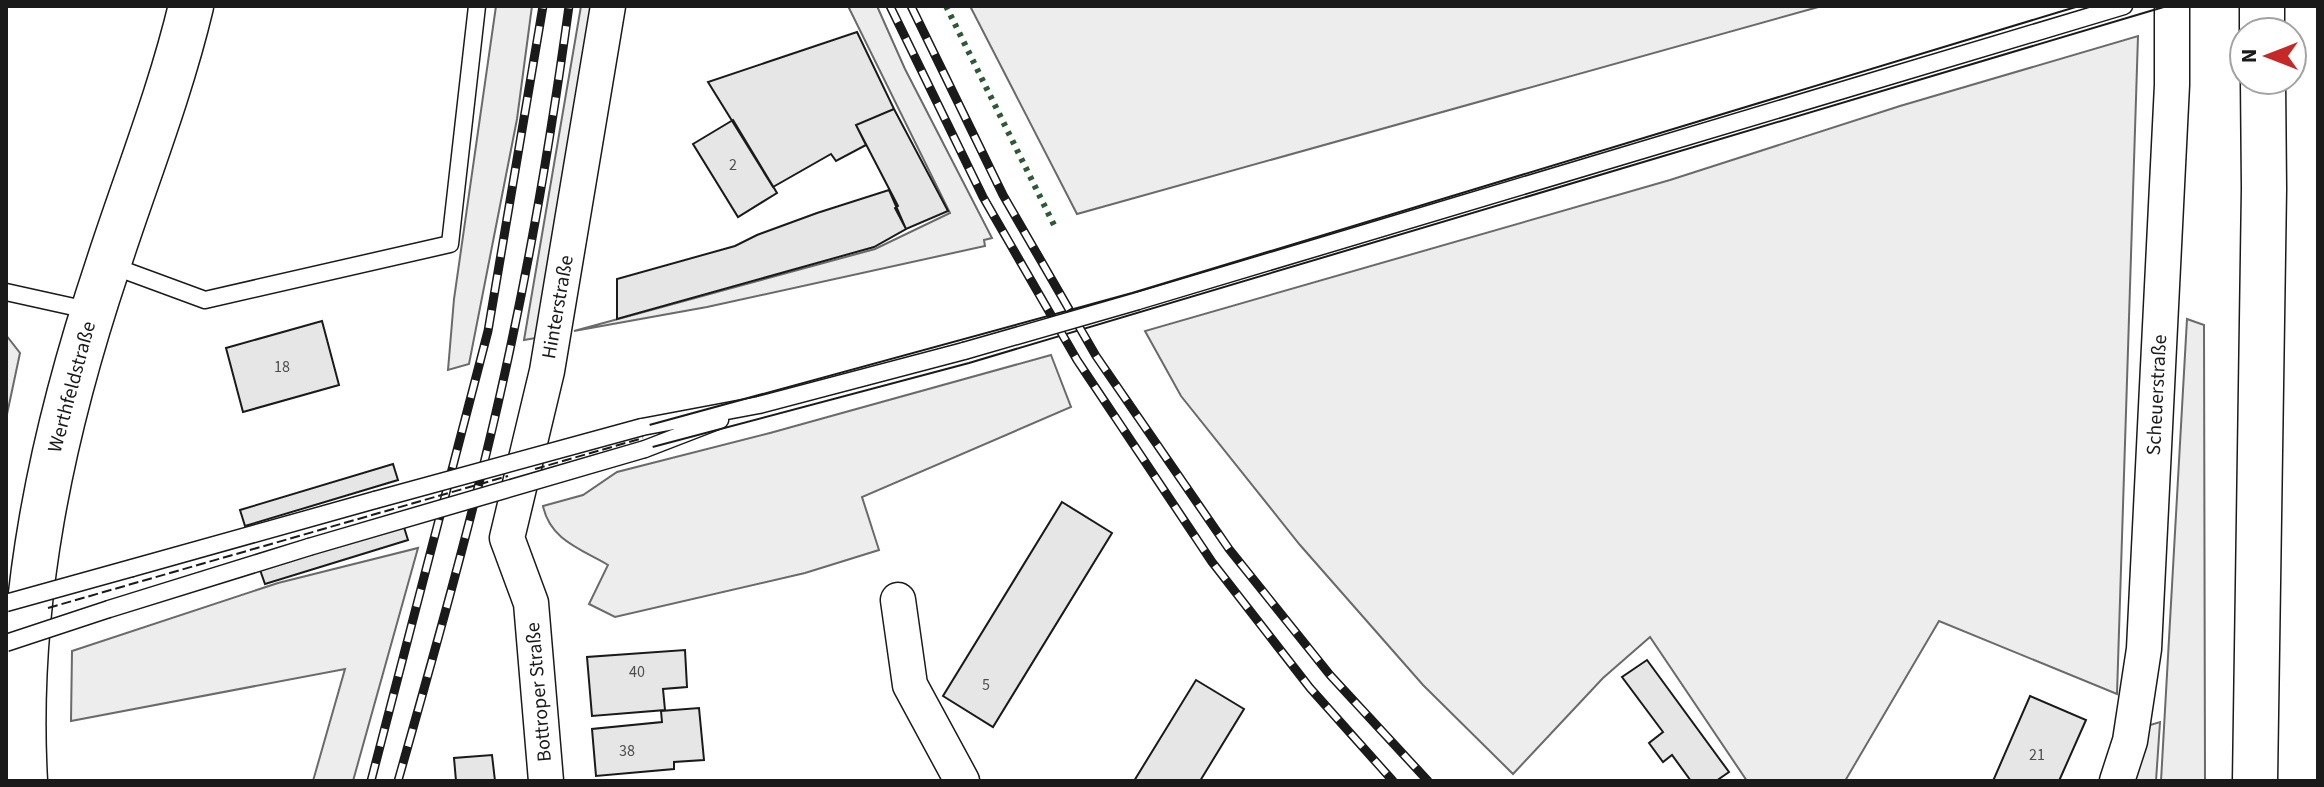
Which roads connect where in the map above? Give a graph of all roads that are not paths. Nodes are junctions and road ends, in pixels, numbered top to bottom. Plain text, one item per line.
1 (191, 6) edge
2 (477, 6) edge
3 (608, 6) edge
4 (2124, 6) edge
5 (2172, 6) edge
6 (2263, 96) edge
7 (108, 265) junction
8 (6, 292) edge
9 (93, 311) junction
10 (759, 405) junction
11 (898, 600) dead end
12 (6, 603) edge
13 (531, 603) joint
14 (6, 643) edge
15 (25, 781) edge
16 (546, 781) edge
17 (962, 781) edge
18 (2117, 781) edge
19 (2255, 781) edge

1 - 7 main road, Werthfeldstraße
2 - 7 lane
3 - 13 street, Hinterstraße
4 - 10 lane, bridge
5 - 18 street, Scheuerstraße
6 - 19 main road
7 - 9 main road, Werthfeldstraße
8 - 9 lane
9 - 15 main road, Werthfeldstraße
10 - 12 lane, bridge
10 - 14 lane, bridge
11 - 17 street
13 - 16 street, Bottroper Straße

